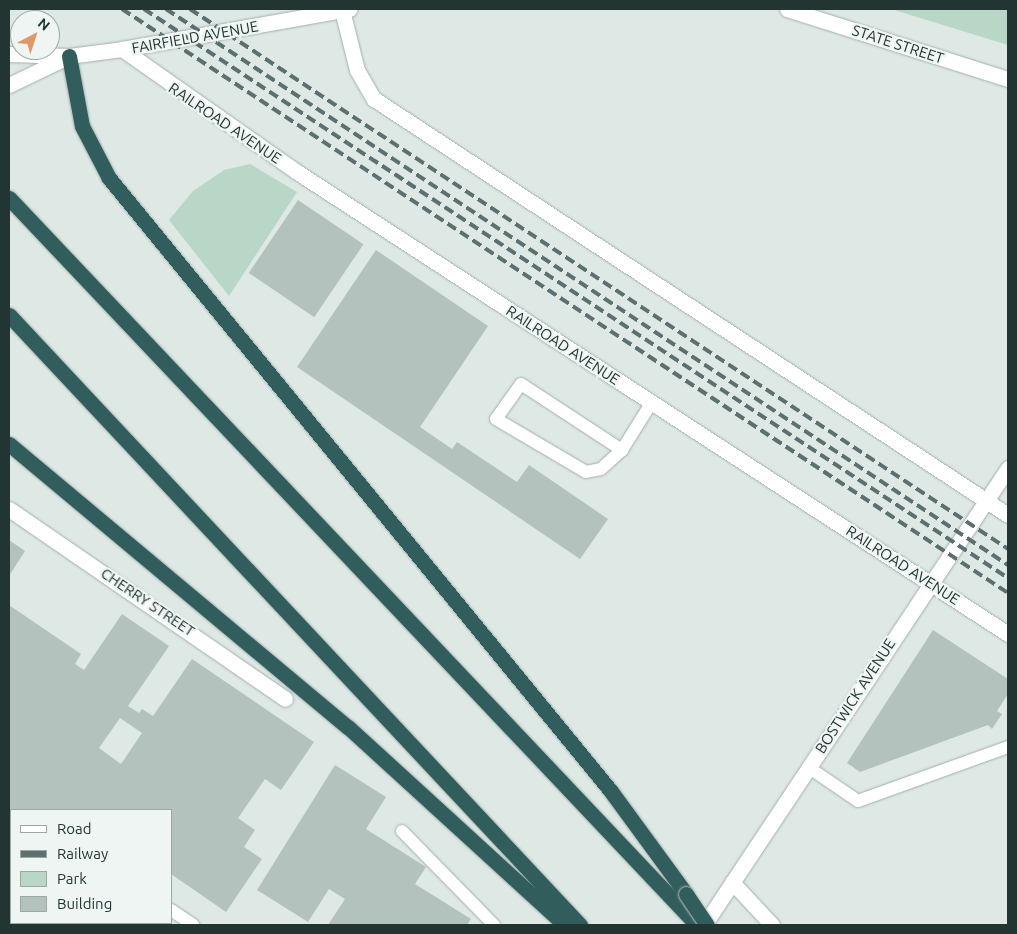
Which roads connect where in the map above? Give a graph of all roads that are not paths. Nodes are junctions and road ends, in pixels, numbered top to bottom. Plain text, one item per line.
1 (787, 9) edge
2 (346, 10) edge
3 (122, 50) junction
4 (9, 54) edge
5 (69, 56) junction
6 (1008, 79) edge
7 (9, 85) edge
8 (9, 198) edge
9 (9, 315) edge
10 (652, 402) junction
11 (9, 444) edge
12 (622, 450) junction
13 (1008, 468) edge
14 (986, 501) junction
15 (9, 509) edge
16 (1008, 515) edge
17 (930, 583) junction
18 (1008, 634) edge
19 (285, 699) dead end
20 (1008, 747) edge
21 (808, 768) junction
22 (402, 831) dead end
23 (732, 882) junction
24 (683, 900) junction
25 (172, 911) edge
26 (193, 925) edge
27 (494, 925) edge
28 (565, 925) edge
29 (580, 925) edge
30 (697, 925) edge
31 (706, 925) edge
32 (772, 925) edge

1 - 6 street, STATE STREET
2 - 3 street, FAIRFIELD AVENUE
2 - 14 street
3 - 5 street, FAIRFIELD AVENUE
3 - 10 street, RAILROAD AVENUE
4 - 5 street, FAIRFIELD AVENUE
5 - 7 street, FAIRFIELD AVENUE
5 - 24 highway
8 - 24 highway
9 - 29 highway
10 - 12 lane
10 - 17 street, RAILROAD AVENUE
11 - 28 highway
12 - 12 lane
13 - 14 street, BOSTWICK AVENUE
14 - 16 street
14 - 17 street, BOSTWICK AVENUE
15 - 19 street, CHERRY STREET
17 - 18 street, RAILROAD AVENUE
17 - 21 street, BOSTWICK AVENUE
20 - 21 lane
21 - 23 street, BOSTWICK AVENUE
22 - 27 lane
23 - 31 street, BOSTWICK AVENUE
23 - 32 street
24 - 30 highway
24 - 31 highway, bridge
25 - 26 lane

